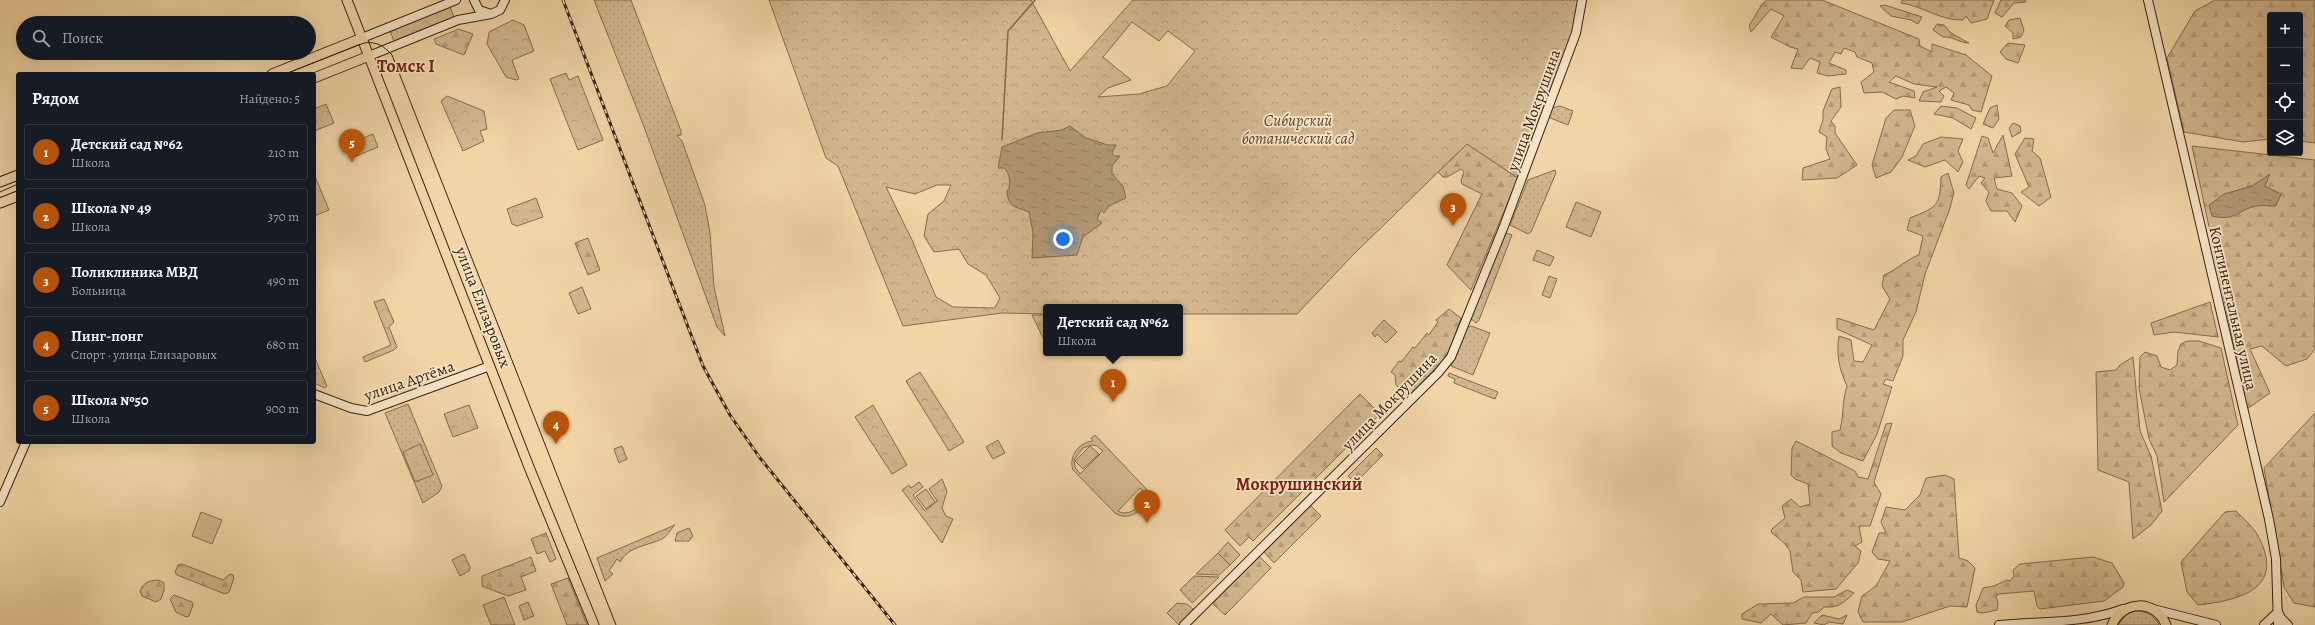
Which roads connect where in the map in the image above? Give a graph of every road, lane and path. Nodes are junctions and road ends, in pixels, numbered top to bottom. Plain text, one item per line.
1 (347, 0) edge
2 (456, 0) edge
3 (474, 0) edge
4 (504, 0) edge
5 (1582, 0) edge
6 (2148, 0) edge
7 (491, 14) junction
8 (362, 38) junction
9 (316, 56) edge
10 (369, 56) junction
11 (307, 60) edge
12 (277, 72) edge
13 (316, 77) edge
14 (16, 176) edge
15 (0, 182) edge
16 (16, 197) edge
17 (0, 203) edge
18 (490, 366) junction
19 (316, 395) edge
20 (25, 444) edge
21 (0, 502) edge
22 (2152, 608) junction
23 (2124, 609) junction
24 (2278, 612) junction
25 (2044, 623) junction
26 (594, 625) edge
27 (1184, 625) edge
28 (1999, 625) edge
29 (2063, 625) edge
30 (2112, 625) edge
31 (2166, 625) edge
32 (2216, 625) edge
33 (2264, 625) edge
34 (2278, 625) edge
35 (2288, 625) edge

1 - 8 main road, улица Елизаровых
2 - 8 street
3 - 7 street
4 - 7 street
5 - 27 street, улица Мокрушина
6 - 24 street, Континентальная улица
7 - 10 street
8 - 9 main road
8 - 10 main road, улица Елизаровых
10 - 13 main road
10 - 18 main road, улица Елизаровых
11 - 12 main road
14 - 15 main road
16 - 17 main road
18 - 19 street, улица Артёма
18 - 26 main road, улица Елизаровых
20 - 21 street
22 - 23 main road
22 - 31 main road
22 - 32 street
23 - 25 street
23 - 30 main road
24 - 33 street
24 - 34 street, Континентальная улица
24 - 35 street
25 - 28 street
25 - 29 street

